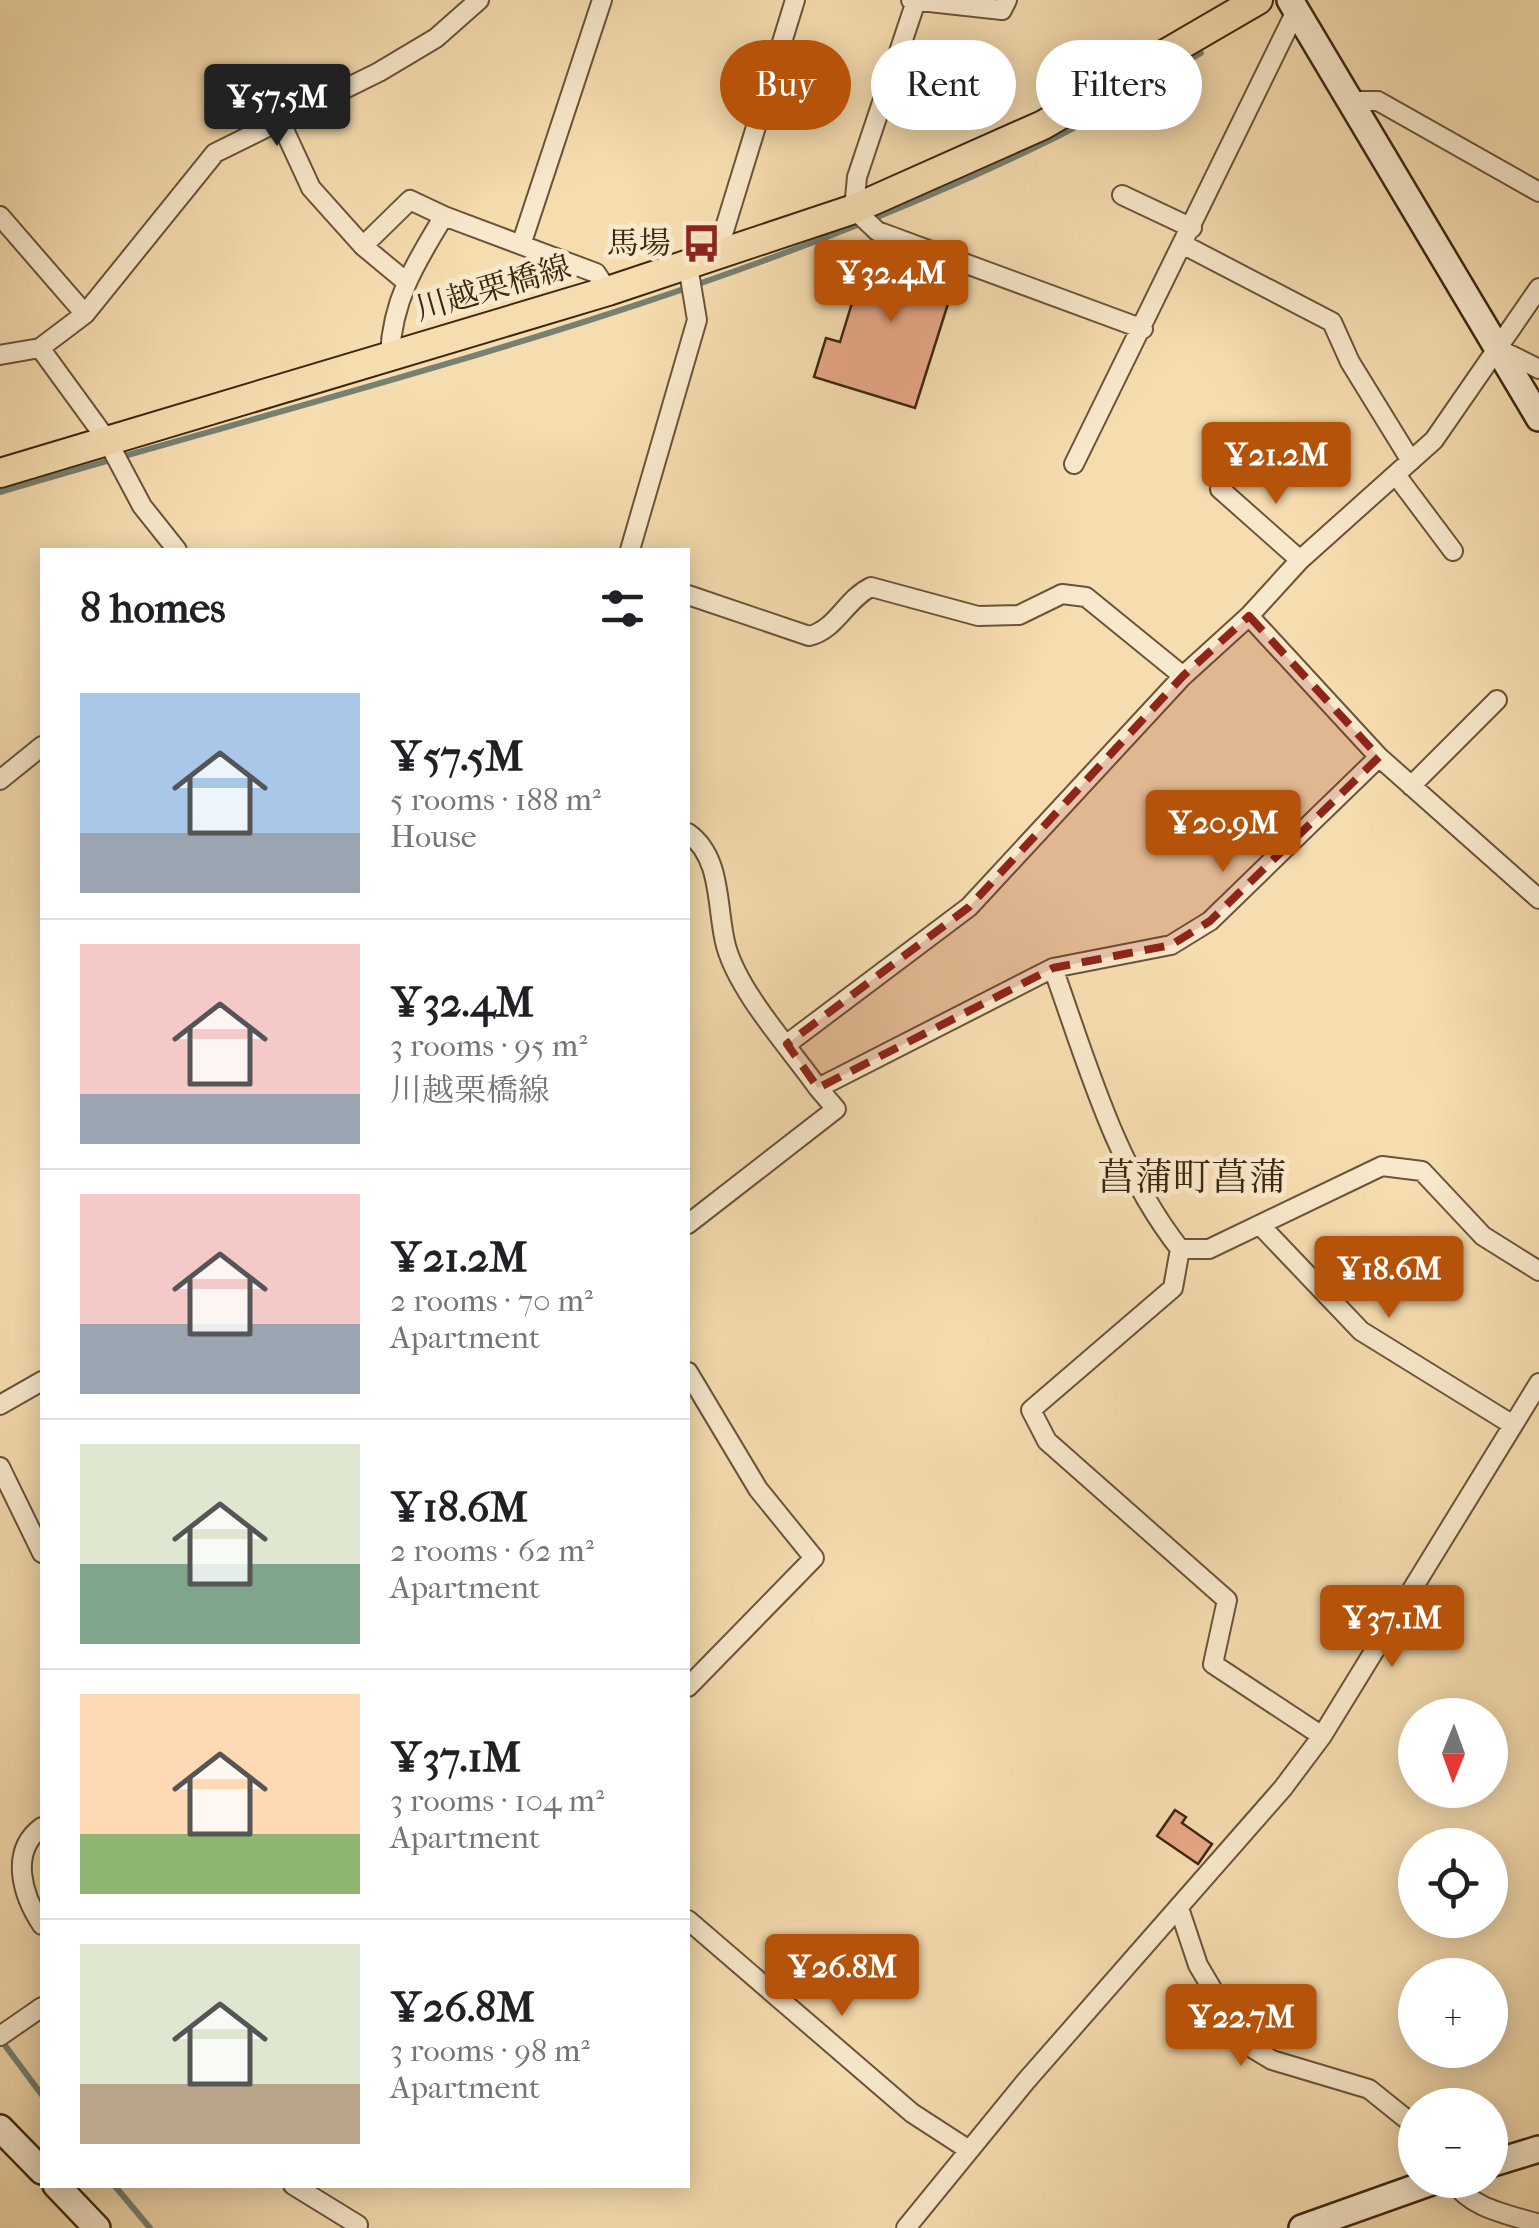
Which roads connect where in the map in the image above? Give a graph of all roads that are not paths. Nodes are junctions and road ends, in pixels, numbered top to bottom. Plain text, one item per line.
1 (479, 0) edge
2 (602, 0) edge
3 (795, 0) edge
4 (914, 0) edge
5 (1007, 0) edge
6 (1258, 0) edge
7 (939, 2) edge
8 (1293, 5) edge
9 (1351, 101) junction
10 (280, 121) junction
11 (1539, 192) edge
12 (1122, 195) dead end
13 (854, 209) junction
14 (0, 216) edge
15 (444, 216) junction
16 (1188, 236) junction
17 (522, 242) junction
18 (363, 246) junction
19 (725, 253) junction
20 (688, 266) junction
21 (404, 280) junction
22 (1539, 288) edge
23 (608, 291) junction
24 (85, 314) junction
25 (1143, 329) junction
26 (40, 348) junction
27 (1498, 348) junction
28 (0, 355) edge
29 (390, 355) junction
30 (1539, 369) edge
31 (1539, 418) edge
32 (107, 440) junction
33 (1411, 460) junction
34 (1074, 464) dead end
35 (0, 473) edge
36 (1396, 475) junction
37 (1220, 489) dead end
38 (175, 548) edge
39 (631, 548) edge
40 (1454, 551) dead end
41 (1300, 560) junction
42 (690, 596) edge
43 (1250, 616) junction
44 (1182, 676) junction
45 (1497, 700) dead end
46 (40, 748) edge
47 (1379, 757) junction
48 (0, 780) edge
49 (1411, 786) junction
50 (690, 834) edge
51 (1539, 899) edge
52 (1053, 968) junction
53 (787, 1044) junction
54 (818, 1088) junction
55 (690, 1222) edge
56 (1260, 1225) junction
57 (1180, 1248) junction
58 (1539, 1271) edge
59 (690, 1375) edge
60 (40, 1381) edge
61 (1539, 1384) edge
62 (0, 1405) edge
63 (1512, 1425) junction
64 (0, 1467) edge
65 (40, 1549) edge
66 (690, 1684) edge
67 (1322, 1736) junction
68 (40, 1830) edge
69 (1179, 1908) junction
70 (40, 1921) edge
71 (690, 1922) edge
72 (40, 2007) edge
73 (0, 2036) edge
74 (1398, 2112) edge
75 (0, 2128) edge
76 (1539, 2149) edge
77 (969, 2150) junction
78 (1508, 2158) edge
79 (40, 2169) edge
80 (59, 2188) edge
81 (298, 2188) edge
82 (1398, 2194) edge
83 (1466, 2198) edge
84 (1539, 2224) edge
85 (97, 2228) edge
86 (355, 2228) edge
87 (906, 2228) edge
88 (1302, 2228) edge

1 - 10 street
2 - 17 street
3 - 19 street
4 - 7 street
4 - 13 street
5 - 7 street
6 - 13 main road, 川越栗橋線
8 - 9 main road
8 - 16 street
9 - 11 street
9 - 27 main road
10 - 18 street
10 - 24 street
12 - 16 street
13 - 19 main road, 川越栗橋線
13 - 25 street
14 - 24 street
15 - 17 street
15 - 18 street
15 - 21 street
16 - 25 street
16 - 33 street
17 - 23 street
18 - 21 street
19 - 20 main road, 川越栗橋線
20 - 23 main road, 川越栗橋線
20 - 39 street
21 - 29 street
22 - 27 street
23 - 29 main road, 川越栗橋線
24 - 26 street
25 - 34 street
26 - 28 street
26 - 32 street
27 - 30 street
27 - 31 main road
27 - 33 street
29 - 32 main road, 川越栗橋線
32 - 35 main road, 川越栗橋線
32 - 38 street
33 - 36 street
36 - 40 street
36 - 41 street
37 - 41 street
41 - 43 street
42 - 44 street
43 - 44 street
43 - 47 street
44 - 53 street
45 - 49 street
46 - 48 street
47 - 49 street
47 - 52 street
49 - 51 street
50 - 53 street
52 - 54 street
52 - 57 street
53 - 54 street
54 - 55 street
56 - 57 street
56 - 58 street
56 - 63 street
57 - 67 street
59 - 66 street
60 - 62 street
61 - 63 street
63 - 67 street
64 - 65 street
67 - 69 street
68 - 70 street
69 - 74 street
69 - 77 street
71 - 77 street
72 - 73 street
75 - 79 main road
76 - 78 main road
77 - 87 street
80 - 85 main road
81 - 86 street
82 - 88 main road
83 - 84 street

